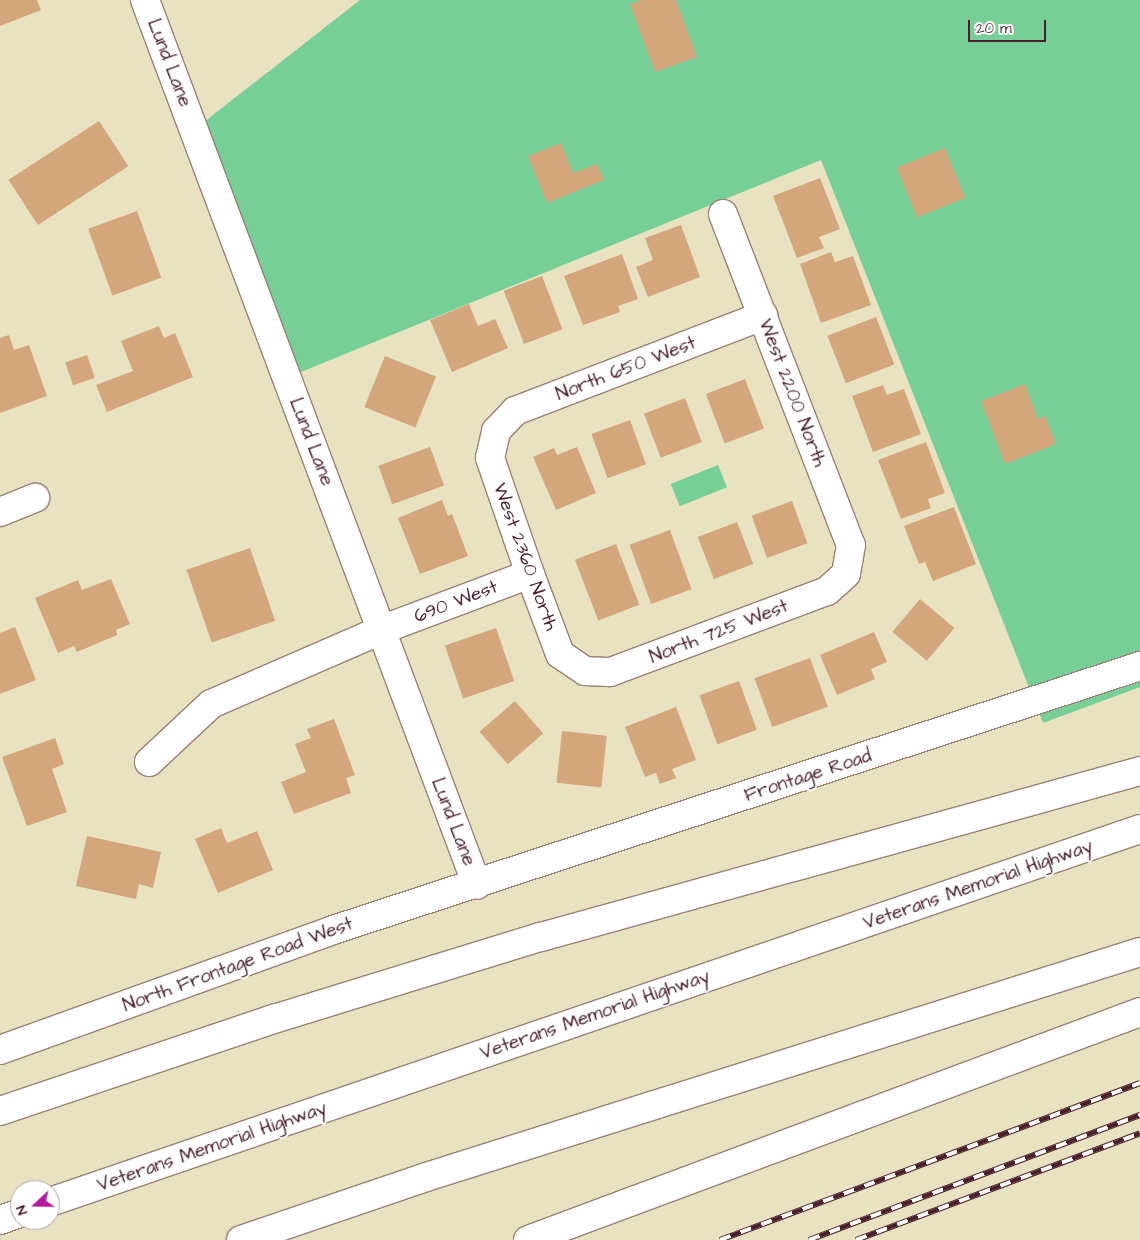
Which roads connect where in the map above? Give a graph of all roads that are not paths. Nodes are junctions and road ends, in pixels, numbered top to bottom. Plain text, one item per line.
1 (145, 0) edge
2 (723, 214) dead end
3 (762, 316) junction
4 (496, 430) joint
5 (35, 498) dead end
6 (0, 512) edge
7 (530, 574) junction
8 (846, 574) joint
9 (381, 630) junction
10 (1140, 666) edge
11 (585, 671) joint
12 (149, 762) dead end
13 (1140, 771) edge
14 (1140, 829) edge
15 (477, 885) junction
16 (1140, 952) edge
17 (1140, 1012) edge
18 (0, 1050) edge
19 (0, 1111) edge
20 (60, 1199) edge
21 (241, 1240) edge
22 (528, 1240) edge

1 - 9 main road, Lund Lane
2 - 3 main road, West 2200 North
3 - 4 main road, North 650 West
3 - 8 main road, West 2200 North
4 - 7 main road, West 2360 North
5 - 6 main road
7 - 9 main road, 690 West
7 - 11 main road, West 2360 North
8 - 11 main road, North 725 West
9 - 12 main road, 690 West
9 - 15 main road, Lund Lane
10 - 15 main road, Frontage Road
13 - 19 main road
14 - 20 main road, Veterans Memorial Highway
15 - 18 main road, North Frontage Road West
16 - 21 main road
17 - 22 main road

